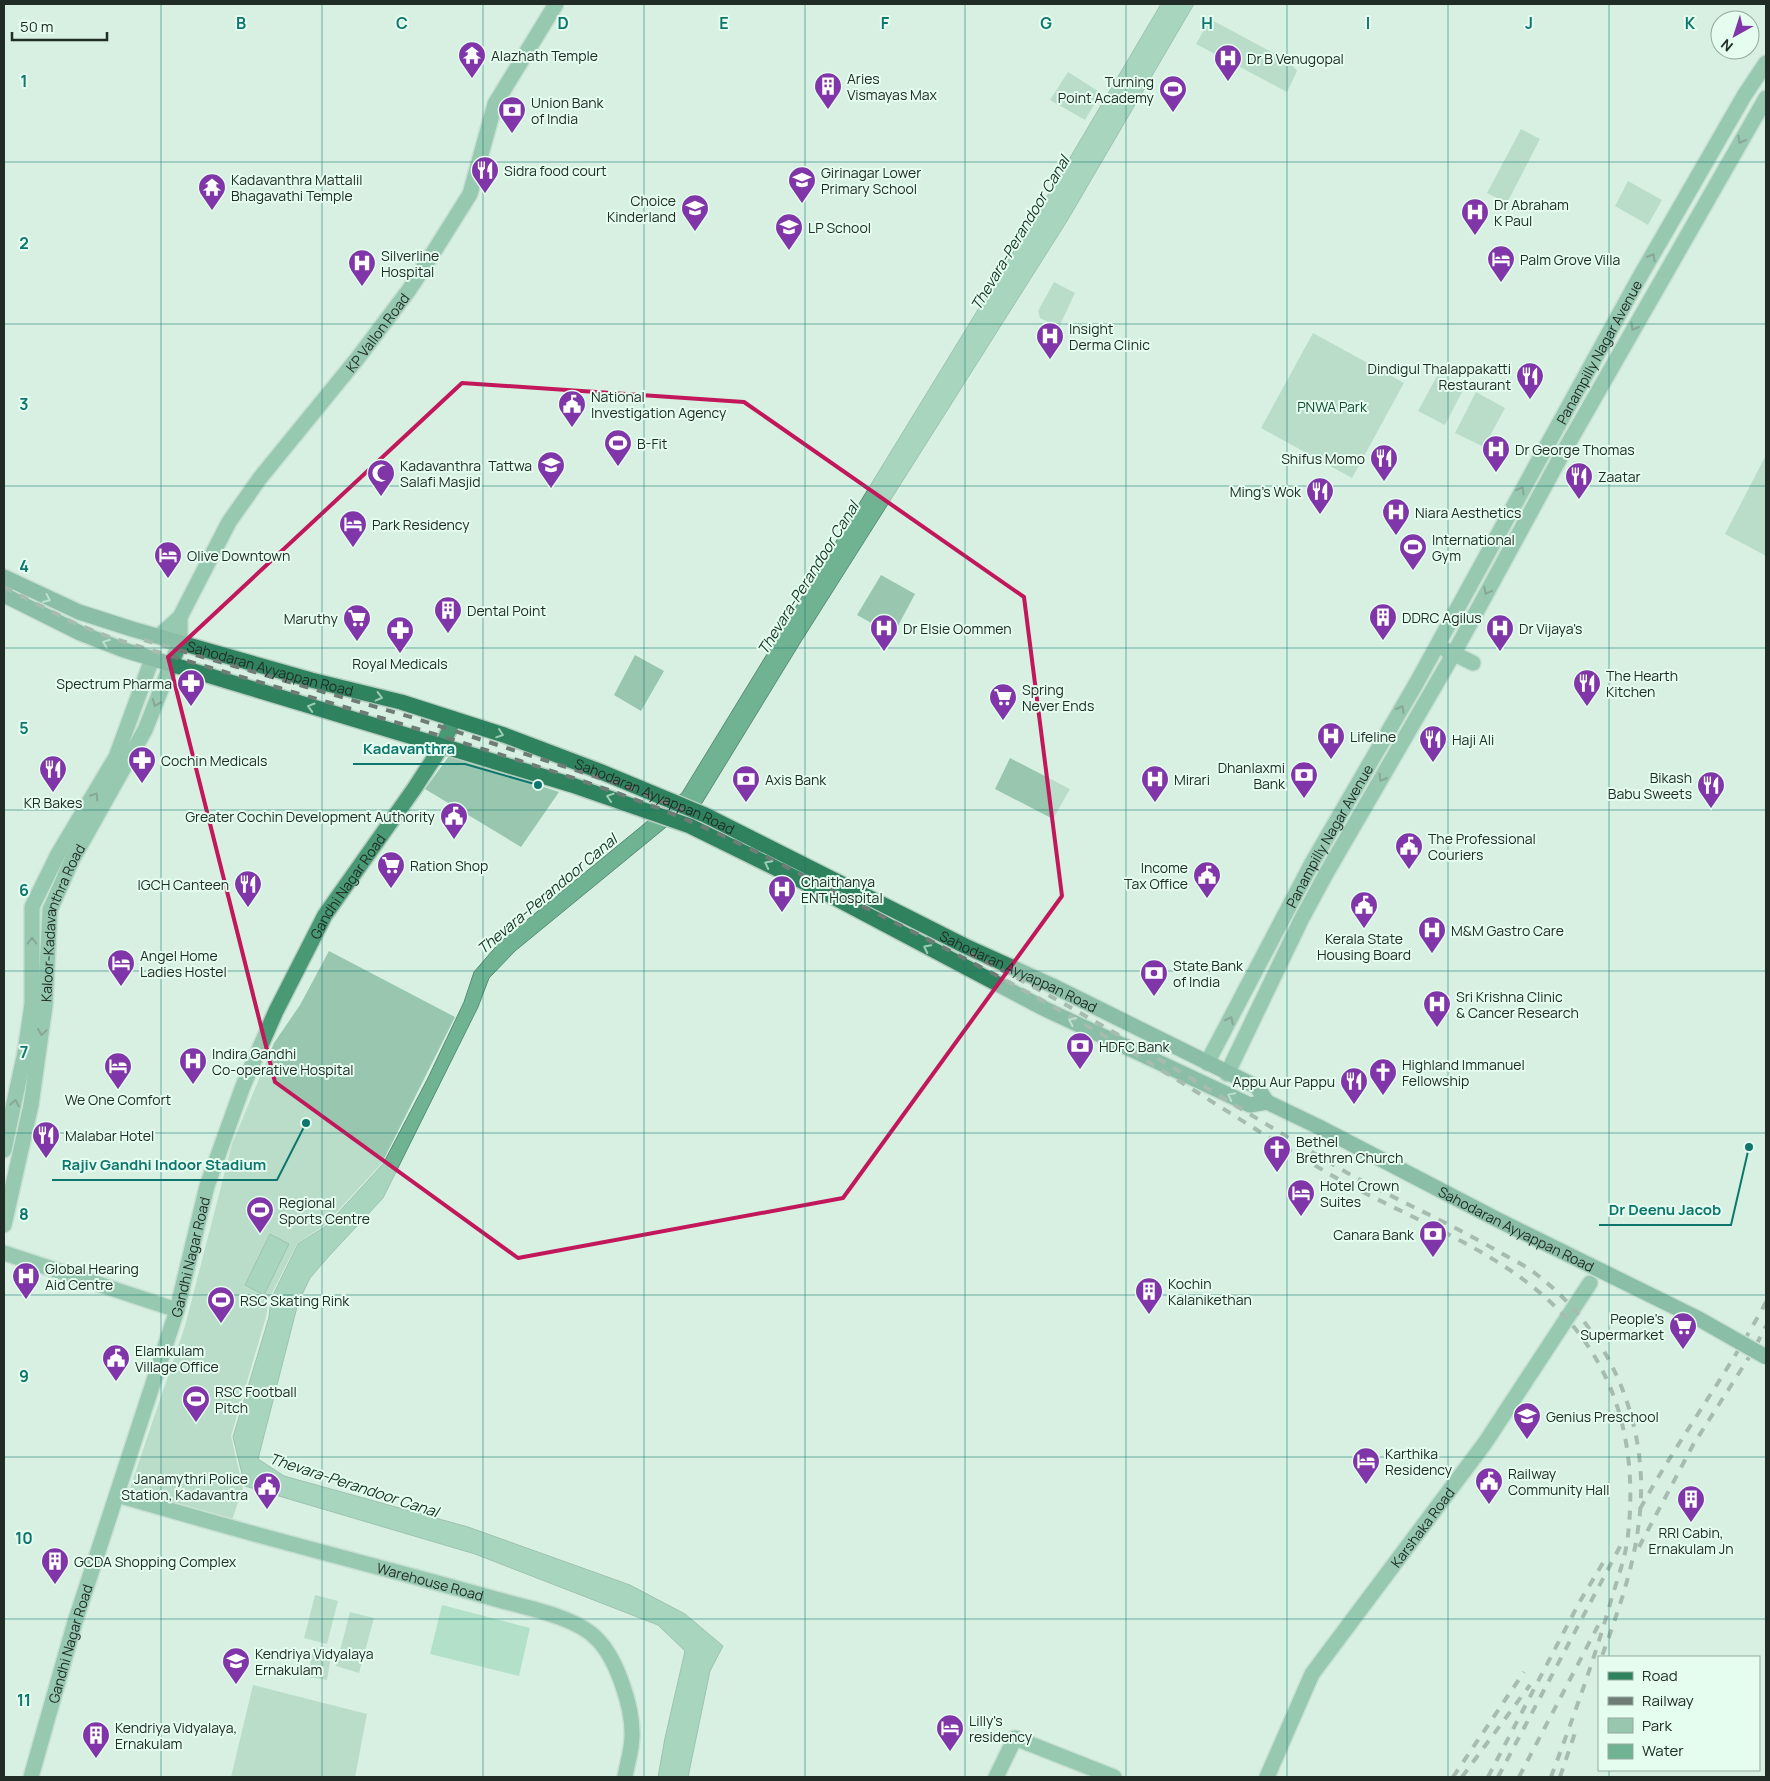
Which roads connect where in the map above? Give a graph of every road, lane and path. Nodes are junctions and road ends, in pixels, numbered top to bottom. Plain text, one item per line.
1 (556, 4) edge
2 (1766, 63) edge
3 (1766, 98) edge
4 (1714, 149) junction
5 (1730, 159) junction
6 (1683, 204) junction
7 (1699, 213) junction
8 (1485, 555) junction
9 (1501, 564) junction
10 (4, 577) edge
11 (4, 595) edge
12 (180, 617) junction
13 (159, 636) junction
14 (180, 642) junction
15 (1436, 644) junction
16 (1454, 653) junction
17 (152, 659) junction
18 (1473, 663) dead end
19 (171, 665) junction
20 (454, 719) junction
21 (442, 746) junction
22 (1312, 863) junction
23 (1327, 872) junction
24 (1285, 911) junction
25 (1301, 920) junction
26 (1054, 986) junction
27 (1045, 1009) junction
28 (1208, 1064) junction
29 (1227, 1074) junction
30 (1195, 1078) junction
31 (1268, 1102) junction
32 (4, 1150) edge
33 (4, 1225) edge
34 (4, 1253) edge
35 (1590, 1283) dead end
36 (177, 1310) junction
37 (1766, 1357) edge
38 (117, 1495) junction
39 (30, 1777) edge
40 (625, 1777) edge
41 (996, 1777) edge
42 (1114, 1777) edge
43 (1267, 1777) edge

1 - 12 street, KP Vallon Road
2 - 4 street, Panampilly Nagar Avenue
3 -> 5 street, Panampilly Nagar Avenue
4 - 5 street
4 - 6 street, Panampilly Nagar Avenue
5 - 7 street, Panampilly Nagar Avenue
6 - 7 street
8 -> 6 street, Panampilly Nagar Avenue
7 -> 9 street, Panampilly Nagar Avenue
8 - 9 street
8 - 15 street, Panampilly Nagar Avenue
9 -> 16 street, Panampilly Nagar Avenue
10 -> 13 main road, Sahodaran Ayyappan Road
17 -> 11 main road, Sahodaran Ayyappan Road
12 - 13 street, KP Vallon Road
12 - 14 street, KP Vallon Road
13 - 14 main road, Sahodaran Ayyappan Road
13 - 17 main road
14 - 19 street, Kaloor-Kadavanthra Road
14 -> 20 main road, Sahodaran Ayyappan Road
15 - 16 street
22 -> 15 street, Panampilly Nagar Avenue
16 - 18 street
16 -> 23 street, Panampilly Nagar Avenue
17 - 19 main road, Sahodaran Ayyappan Road
32 -> 17 street, Kaloor-Kadavanthra Road
21 -> 19 main road, Sahodaran Ayyappan Road
19 -> 33 street, Kaloor-Kadavanthra Road
20 - 21 street, Gandhi Nagar Road
20 -> 26 main road, Sahodaran Ayyappan Road
27 -> 21 main road, Sahodaran Ayyappan Road
21 - 36 street, Gandhi Nagar Road
22 - 23 street
22 - 24 street, Panampilly Nagar Avenue
23 - 25 street, Panampilly Nagar Avenue
24 - 25 street
28 -> 24 street, Panampilly Nagar Avenue
25 - 29 street, Panampilly Nagar Avenue
26 - 27 main road
26 - 28 main road, Sahodaran Ayyappan Road
30 -> 27 main road, Sahodaran Ayyappan Road
28 - 29 main road, Sahodaran Ayyappan Road
29 - 30 main road
29 - 31 main road, Sahodaran Ayyappan Road
31 -> 30 main road, Sahodaran Ayyappan Road
31 - 37 main road, Sahodaran Ayyappan Road, bridge
34 - 36 street
35 - 43 street, Karshaka Road
36 - 38 street, Gandhi Nagar Road
38 - 39 street, Gandhi Nagar Road
38 - 40 street, Warehouse Road
41 - 42 street

